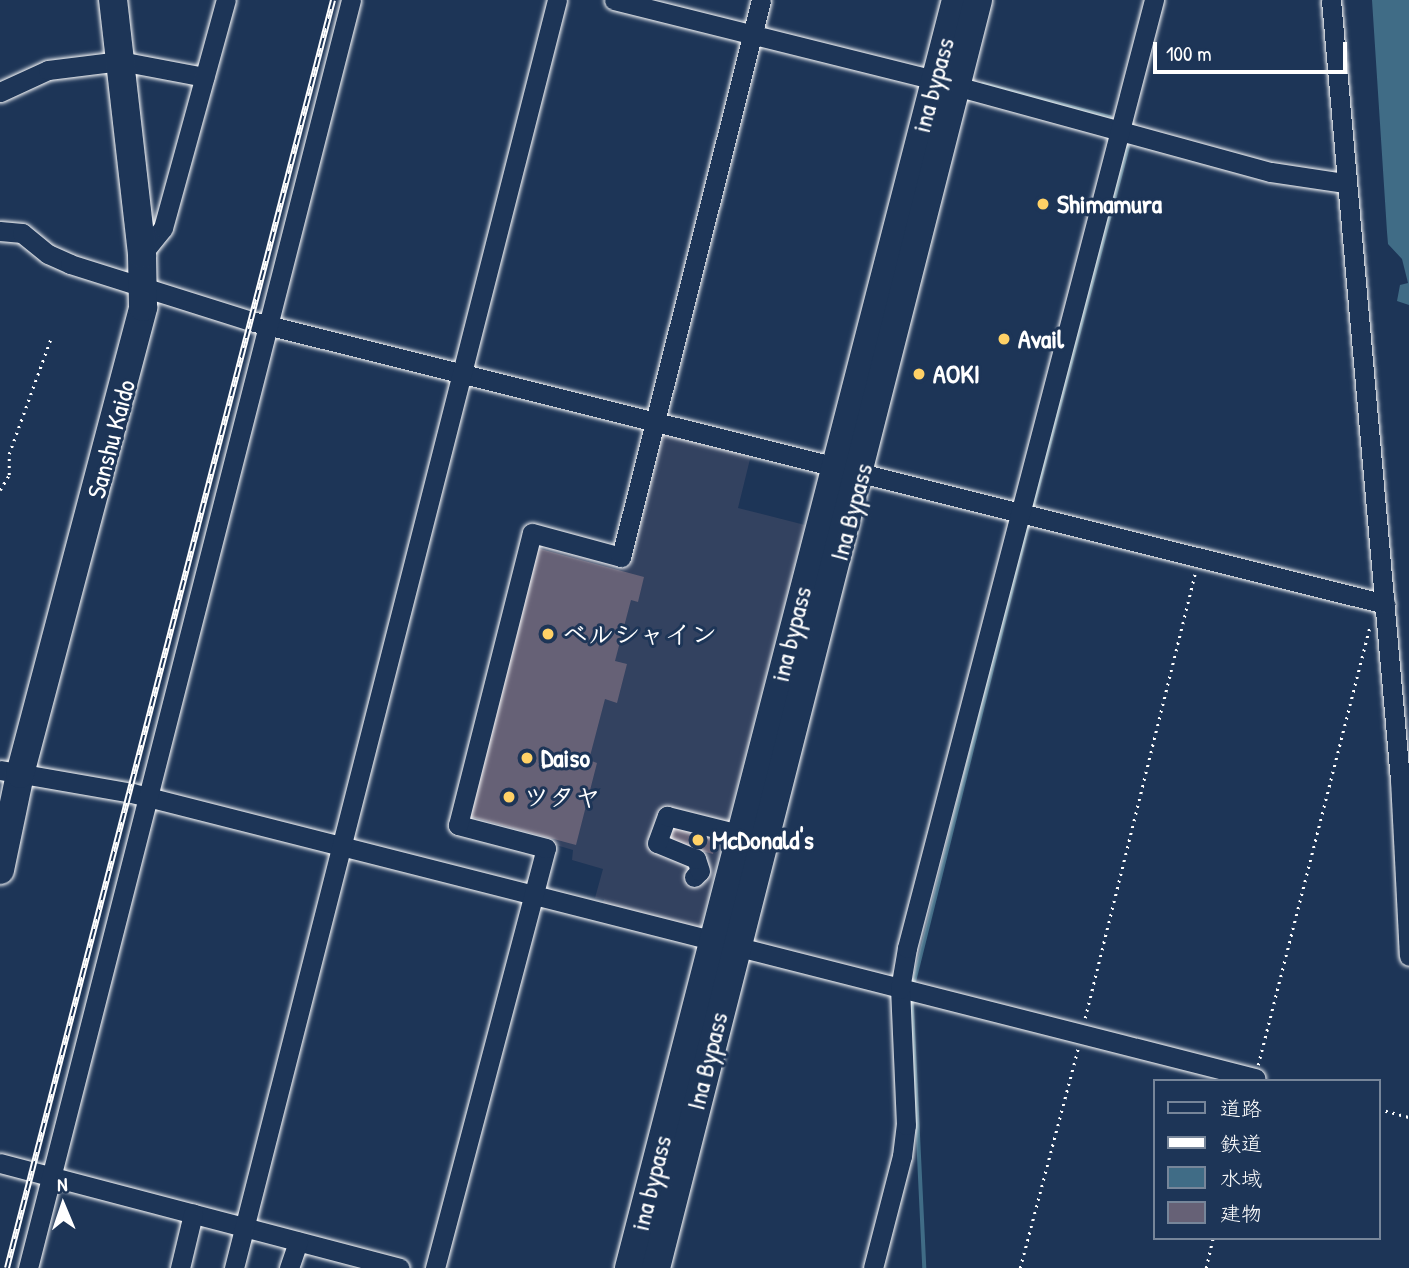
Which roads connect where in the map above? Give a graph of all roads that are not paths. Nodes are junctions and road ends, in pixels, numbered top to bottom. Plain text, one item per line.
1 (113, 0) edge
2 (226, 0) edge
3 (351, 0) edge
4 (557, 0) edge
5 (614, 0) edge
6 (956, 0) edge
7 (978, 0) edge
8 (1154, 0) edge
9 (1331, 0) edge
10 (755, 22) edge
11 (120, 61) junction
12 (205, 77) junction
13 (944, 84) junction
14 (0, 93) edge
15 (1121, 129) junction
16 (1345, 183) junction
17 (0, 231) edge
18 (142, 254) junction
19 (144, 285) junction
20 (268, 325) junction
21 (462, 371) junction
22 (655, 423) junction
23 (834, 467) junction
24 (861, 472) junction
25 (1021, 512) junction
26 (1380, 603) junction
27 (10, 772) edge
28 (148, 797) junction
29 (739, 834) junction
30 (341, 846) junction
31 (0, 870) edge
32 (694, 877) dead end
33 (534, 894) junction
34 (724, 943) junction
35 (1409, 956) edge
36 (910, 992) junction
37 (1255, 1078) road end
38 (0, 1163) edge
39 (51, 1178) junction
40 (193, 1214) junction
41 (244, 1227) junction
42 (298, 1241) junction
43 (29, 1268) edge
44 (180, 1268) edge
45 (234, 1268) edge
46 (289, 1268) edge
47 (399, 1268) edge
48 (435, 1268) edge
49 (629, 1268) edge
50 (656, 1268) edge
51 (873, 1268) edge

1 - 11 highway, Sanshu Kaido
2 - 12 street
3 - 20 street
4 - 21 street
5 - 10 street
6 - 13 highway, ina bypass
7 - 13 highway, Ina Bypass
8 - 15 street
9 - 16 street
10 - 13 street
10 - 22 street
11 - 12 street
11 - 14 street
11 - 18 highway, Sanshu Kaido
12 - 18 street
13 - 15 street
13 - 23 highway, ina bypass
13 - 24 highway, Ina Bypass
15 - 16 street
15 - 25 street
16 - 26 street
17 - 19 street
18 - 19 highway, Sanshu Kaido
19 - 20 street
19 - 27 highway, Sanshu Kaido
20 - 21 street
20 - 28 street
21 - 22 street
21 - 30 street
22 - 23 street
22 - 33 street
23 - 24 street
23 - 29 highway, ina bypass
24 - 25 street
24 - 34 highway, Ina Bypass
25 - 26 street
25 - 36 street
26 - 35 street
27 - 28 street
27 - 31 highway, Sanshu Kaido
28 - 30 street
28 - 39 street
29 - 32 street
29 - 34 highway, ina bypass
30 - 33 street
30 - 41 street
33 - 34 street
33 - 48 street
34 - 36 street
34 - 49 highway, ina bypass
34 - 50 highway, Ina Bypass
36 - 37 street
36 - 51 street
38 - 39 street
39 - 40 street
39 - 43 street
40 - 41 street
40 - 44 street
41 - 42 street
41 - 45 street
42 - 46 street
42 - 47 street

